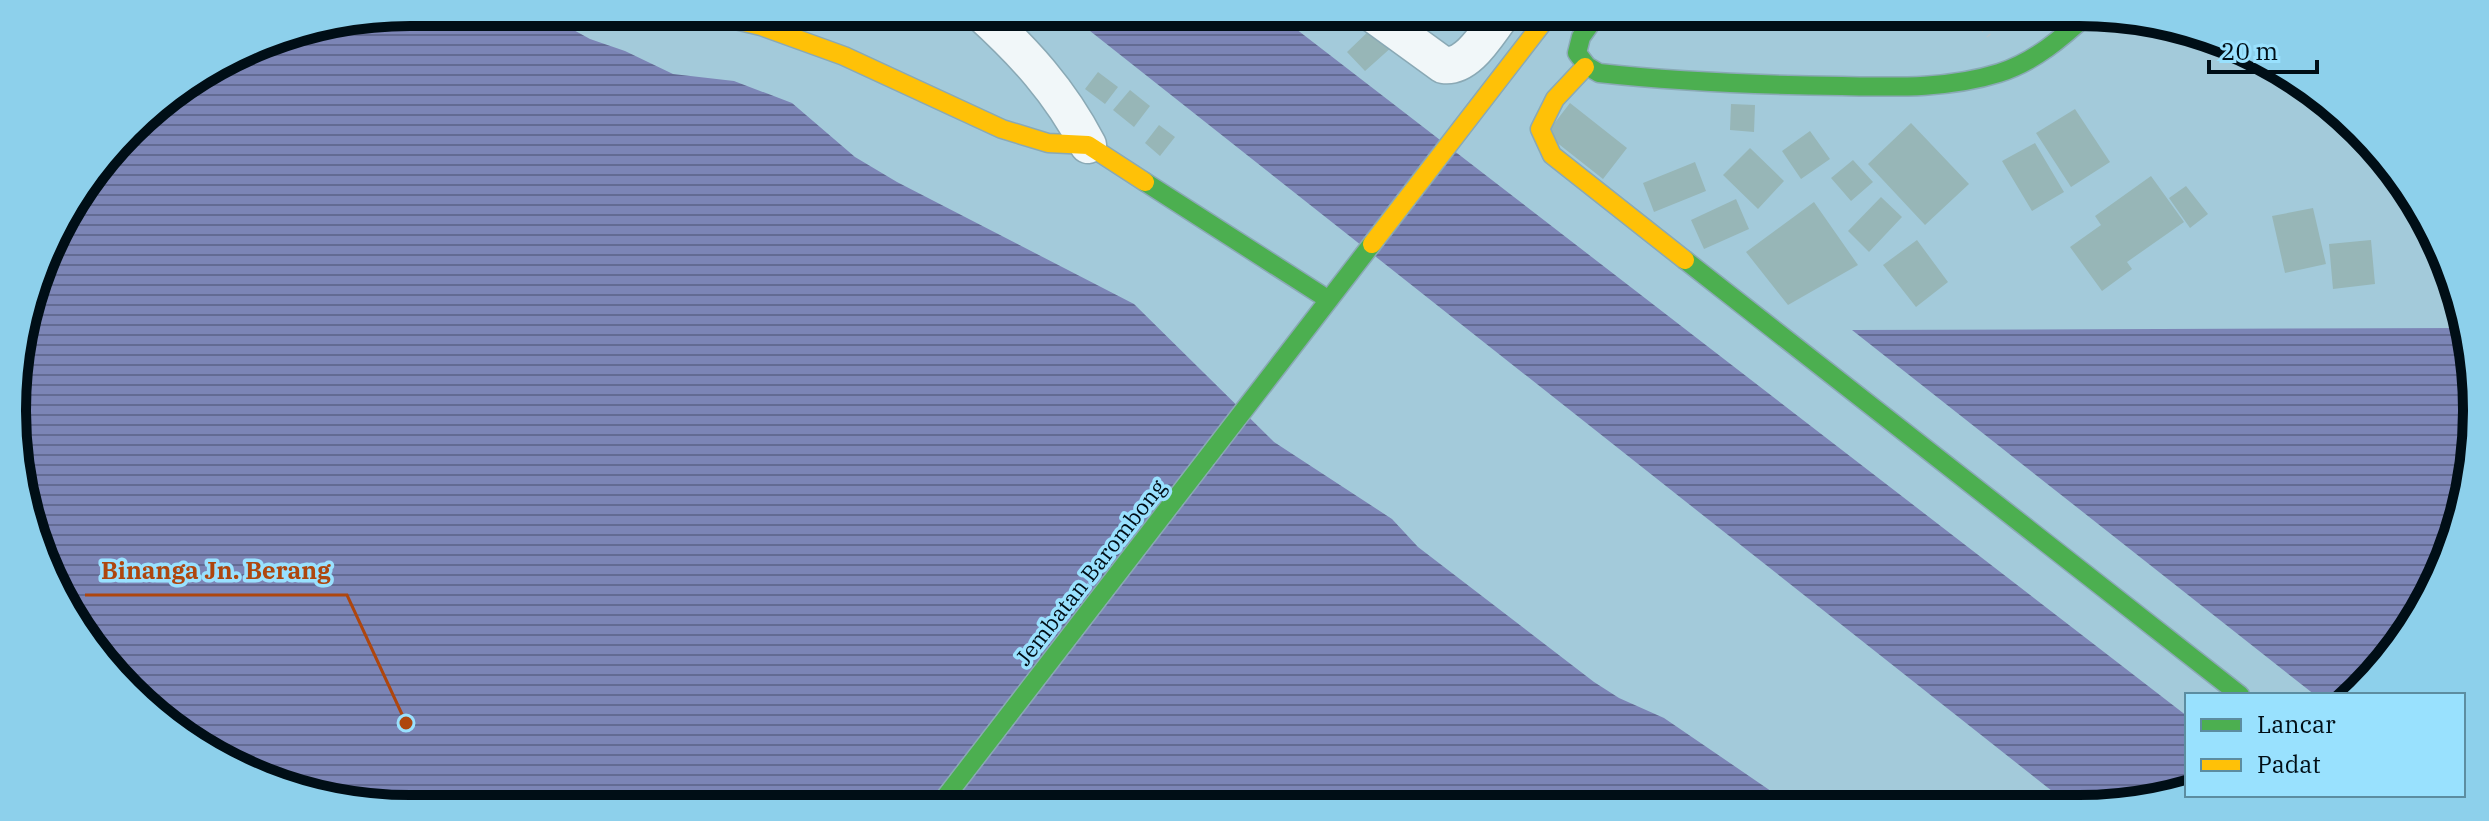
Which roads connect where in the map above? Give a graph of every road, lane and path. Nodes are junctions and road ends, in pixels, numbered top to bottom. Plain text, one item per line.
1 (761, 26) edge
2 (995, 26) edge
3 (1389, 26) edge
4 (1492, 26) edge
5 (1540, 26) edge
6 (1590, 26) edge
7 (2076, 26) edge
8 (1585, 67) junction
9 (1088, 145) junction
10 (1329, 300) junction
11 (2237, 693) edge
12 (947, 795) edge

1 - 9 street
2 - 9 street
3 - 4 street
5 - 10 street, Jembatan Barombong
6 - 8 street
7 - 8 street
8 - 11 street
9 - 10 street
10 - 12 street, Jembatan Barombong

